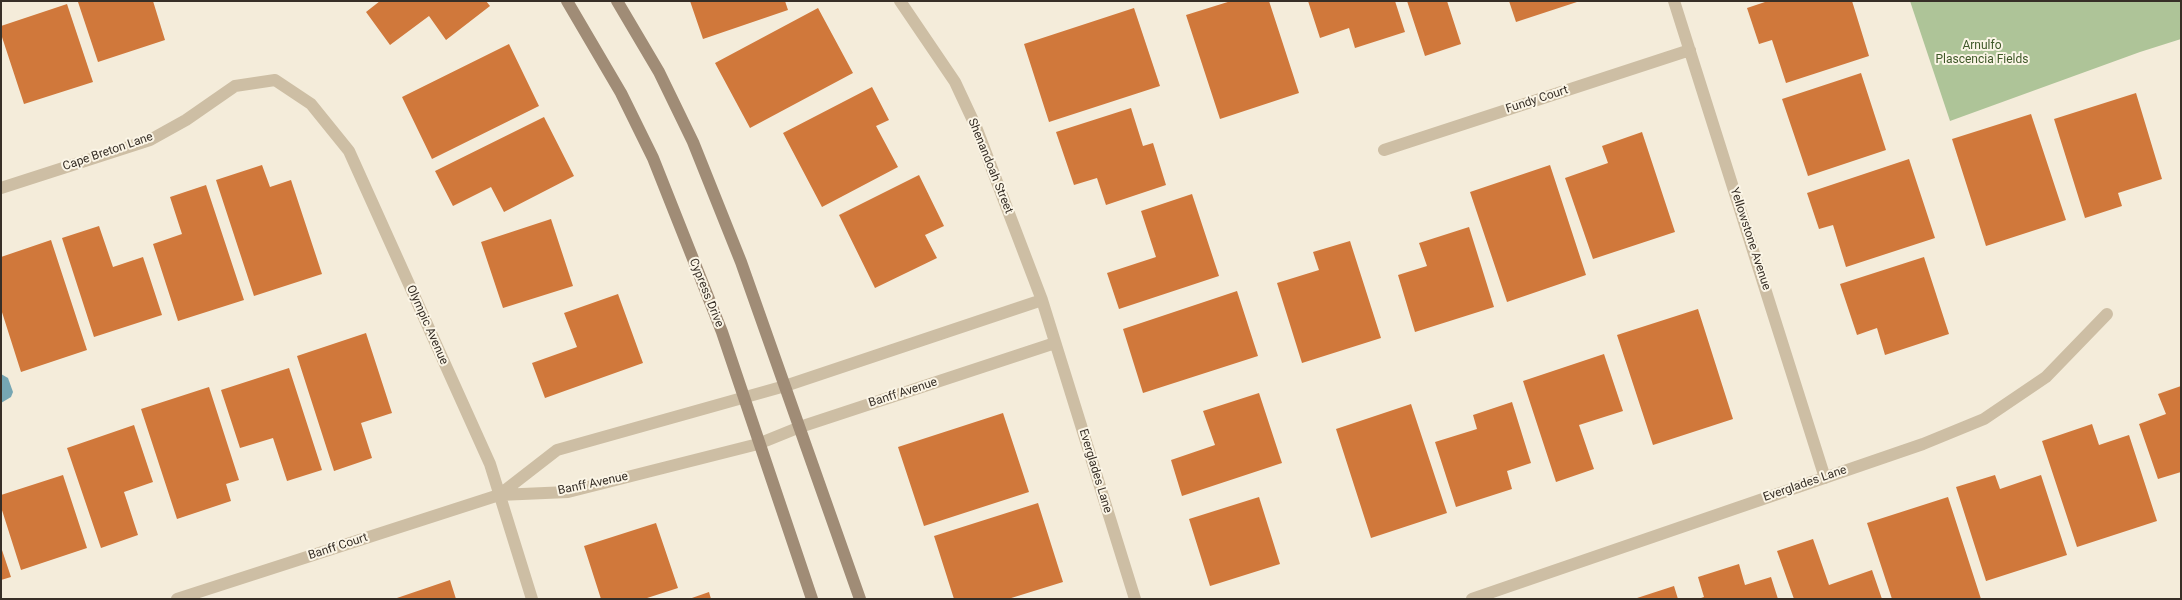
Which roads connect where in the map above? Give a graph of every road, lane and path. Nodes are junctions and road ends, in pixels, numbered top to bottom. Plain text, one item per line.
1 (567, 1) edge
2 (617, 1) edge
3 (900, 1) edge
4 (1674, 1) edge
5 (1690, 50) junction
6 (275, 80) joint
7 (1384, 150) dead end
8 (1, 188) edge
9 (1042, 300) junction
10 (2107, 314) dead end
11 (1055, 343) junction
12 (785, 386) junction
13 (744, 398) junction
14 (800, 428) junction
15 (758, 444) junction
16 (1825, 478) junction
17 (499, 495) junction
18 (177, 599) edge
19 (532, 599) edge
20 (812, 599) edge
21 (860, 599) edge
22 (1135, 599) edge
23 (1472, 599) edge

1 - 13 street, Cypress Drive
2 - 12 street
3 - 9 street, Shenandoah Street
4 - 5 street, Yellowstone Avenue
5 - 7 street, Fundy Court
5 - 16 street, Yellowstone Avenue
6 - 8 street, Cape Breton Lane
6 - 17 street, Olympic Avenue
9 - 11 street, Shenandoah Street
9 - 12 street
10 - 16 street, Everglades Lane
11 - 14 street, Banff Avenue
11 - 22 street, Everglades Lane
12 - 13 street
12 - 14 street
13 - 15 street, Cypress Drive
13 - 17 street
14 - 15 street, Banff Avenue
14 - 21 street
15 - 17 street, Banff Avenue
15 - 20 street, Cypress Drive
16 - 23 street, Everglades Lane
17 - 18 street, Banff Court
17 - 19 street, Olympic Avenue

